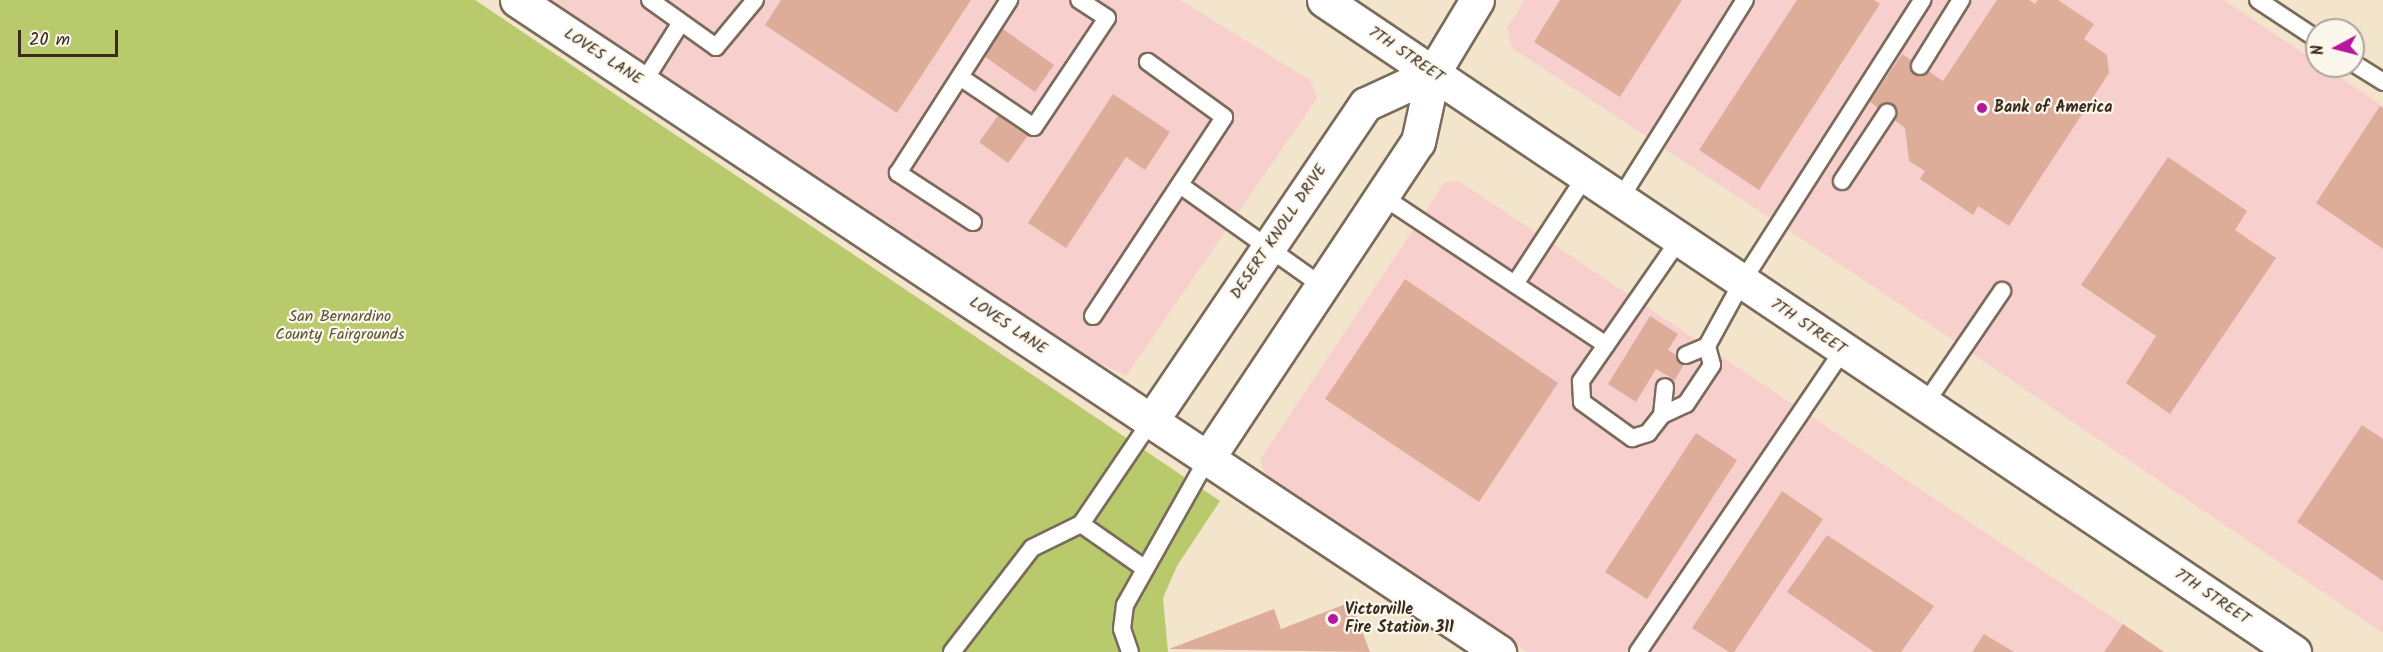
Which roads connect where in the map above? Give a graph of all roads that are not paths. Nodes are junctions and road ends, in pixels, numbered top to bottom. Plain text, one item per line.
1 (517, 0) edge
2 (650, 0) edge
3 (755, 0) edge
4 (1009, 0) edge
5 (1079, 0) edge
6 (1324, 0) edge
7 (1477, 0) edge
8 (1745, 0) edge
9 (1922, 0) edge
10 (1961, 0) edge
11 (2258, 0) edge
12 (680, 24) junction
13 (2305, 31) edge
14 (1148, 62) dead end
15 (1920, 66) dead end
16 (2365, 71) edge
17 (1433, 73) junction
18 (960, 77) junction
19 (2383, 82) edge
20 (643, 83) junction
21 (1887, 113) dead end
22 (1585, 177) junction
23 (1842, 181) dead end
24 (1180, 185) junction
25 (1382, 196) junction
26 (1620, 199) junction
27 (974, 222) dead end
28 (1679, 240) junction
29 (1268, 247) junction
30 (1742, 282) junction
31 (1515, 284) junction
32 (1322, 286) junction
33 (2002, 291) dead end
34 (1093, 316) dead end
35 (1606, 345) junction
36 (1707, 346) junction
37 (1843, 350) junction
38 (1686, 355) dead end
39 (1665, 387) dead end
40 (1925, 404) junction
41 (1662, 415) junction
42 (1150, 421) junction
43 (1209, 456) junction
44 (1082, 524) junction
45 (1144, 568) junction
46 (952, 652) edge
47 (1130, 652) edge
48 (1499, 652) edge
49 (1638, 652) edge
50 (2294, 652) edge

1 - 20 street, LOVES LANE
2 - 12 lane
3 - 12 lane
4 - 18 lane
5 - 18 lane
6 - 17 street, 7TH STREET
7 - 17 street
8 - 26 lane
9 - 30 lane
10 - 15 lane
11 - 13 lane
12 - 20 lane
14 - 24 lane
16 - 19 lane
17 - 22 street, 7TH STREET
17 - 25 street
17 - 29 street, DESERT KNOLL DRIVE
18 - 27 lane
20 - 42 street, LOVES LANE
21 - 23 lane
22 - 26 street, 7TH STREET
22 - 31 lane
24 - 29 lane
24 - 34 lane
25 - 31 lane
25 - 32 street
26 - 28 street, 7TH STREET
28 - 30 street, 7TH STREET
28 - 35 lane
29 - 32 lane
29 - 42 street, DESERT KNOLL DRIVE
30 - 36 lane
30 - 37 street, 7TH STREET
31 - 35 lane
32 - 43 street
33 - 40 lane
35 - 41 lane
36 - 38 lane
36 - 41 lane
37 - 40 street, 7TH STREET
37 - 49 lane
39 - 41 lane
40 - 50 street, 7TH STREET
42 - 43 street, LOVES LANE
42 - 44 lane
43 - 45 lane
43 - 48 street, LOVES LANE
44 - 45 lane
44 - 46 lane
45 - 47 lane

